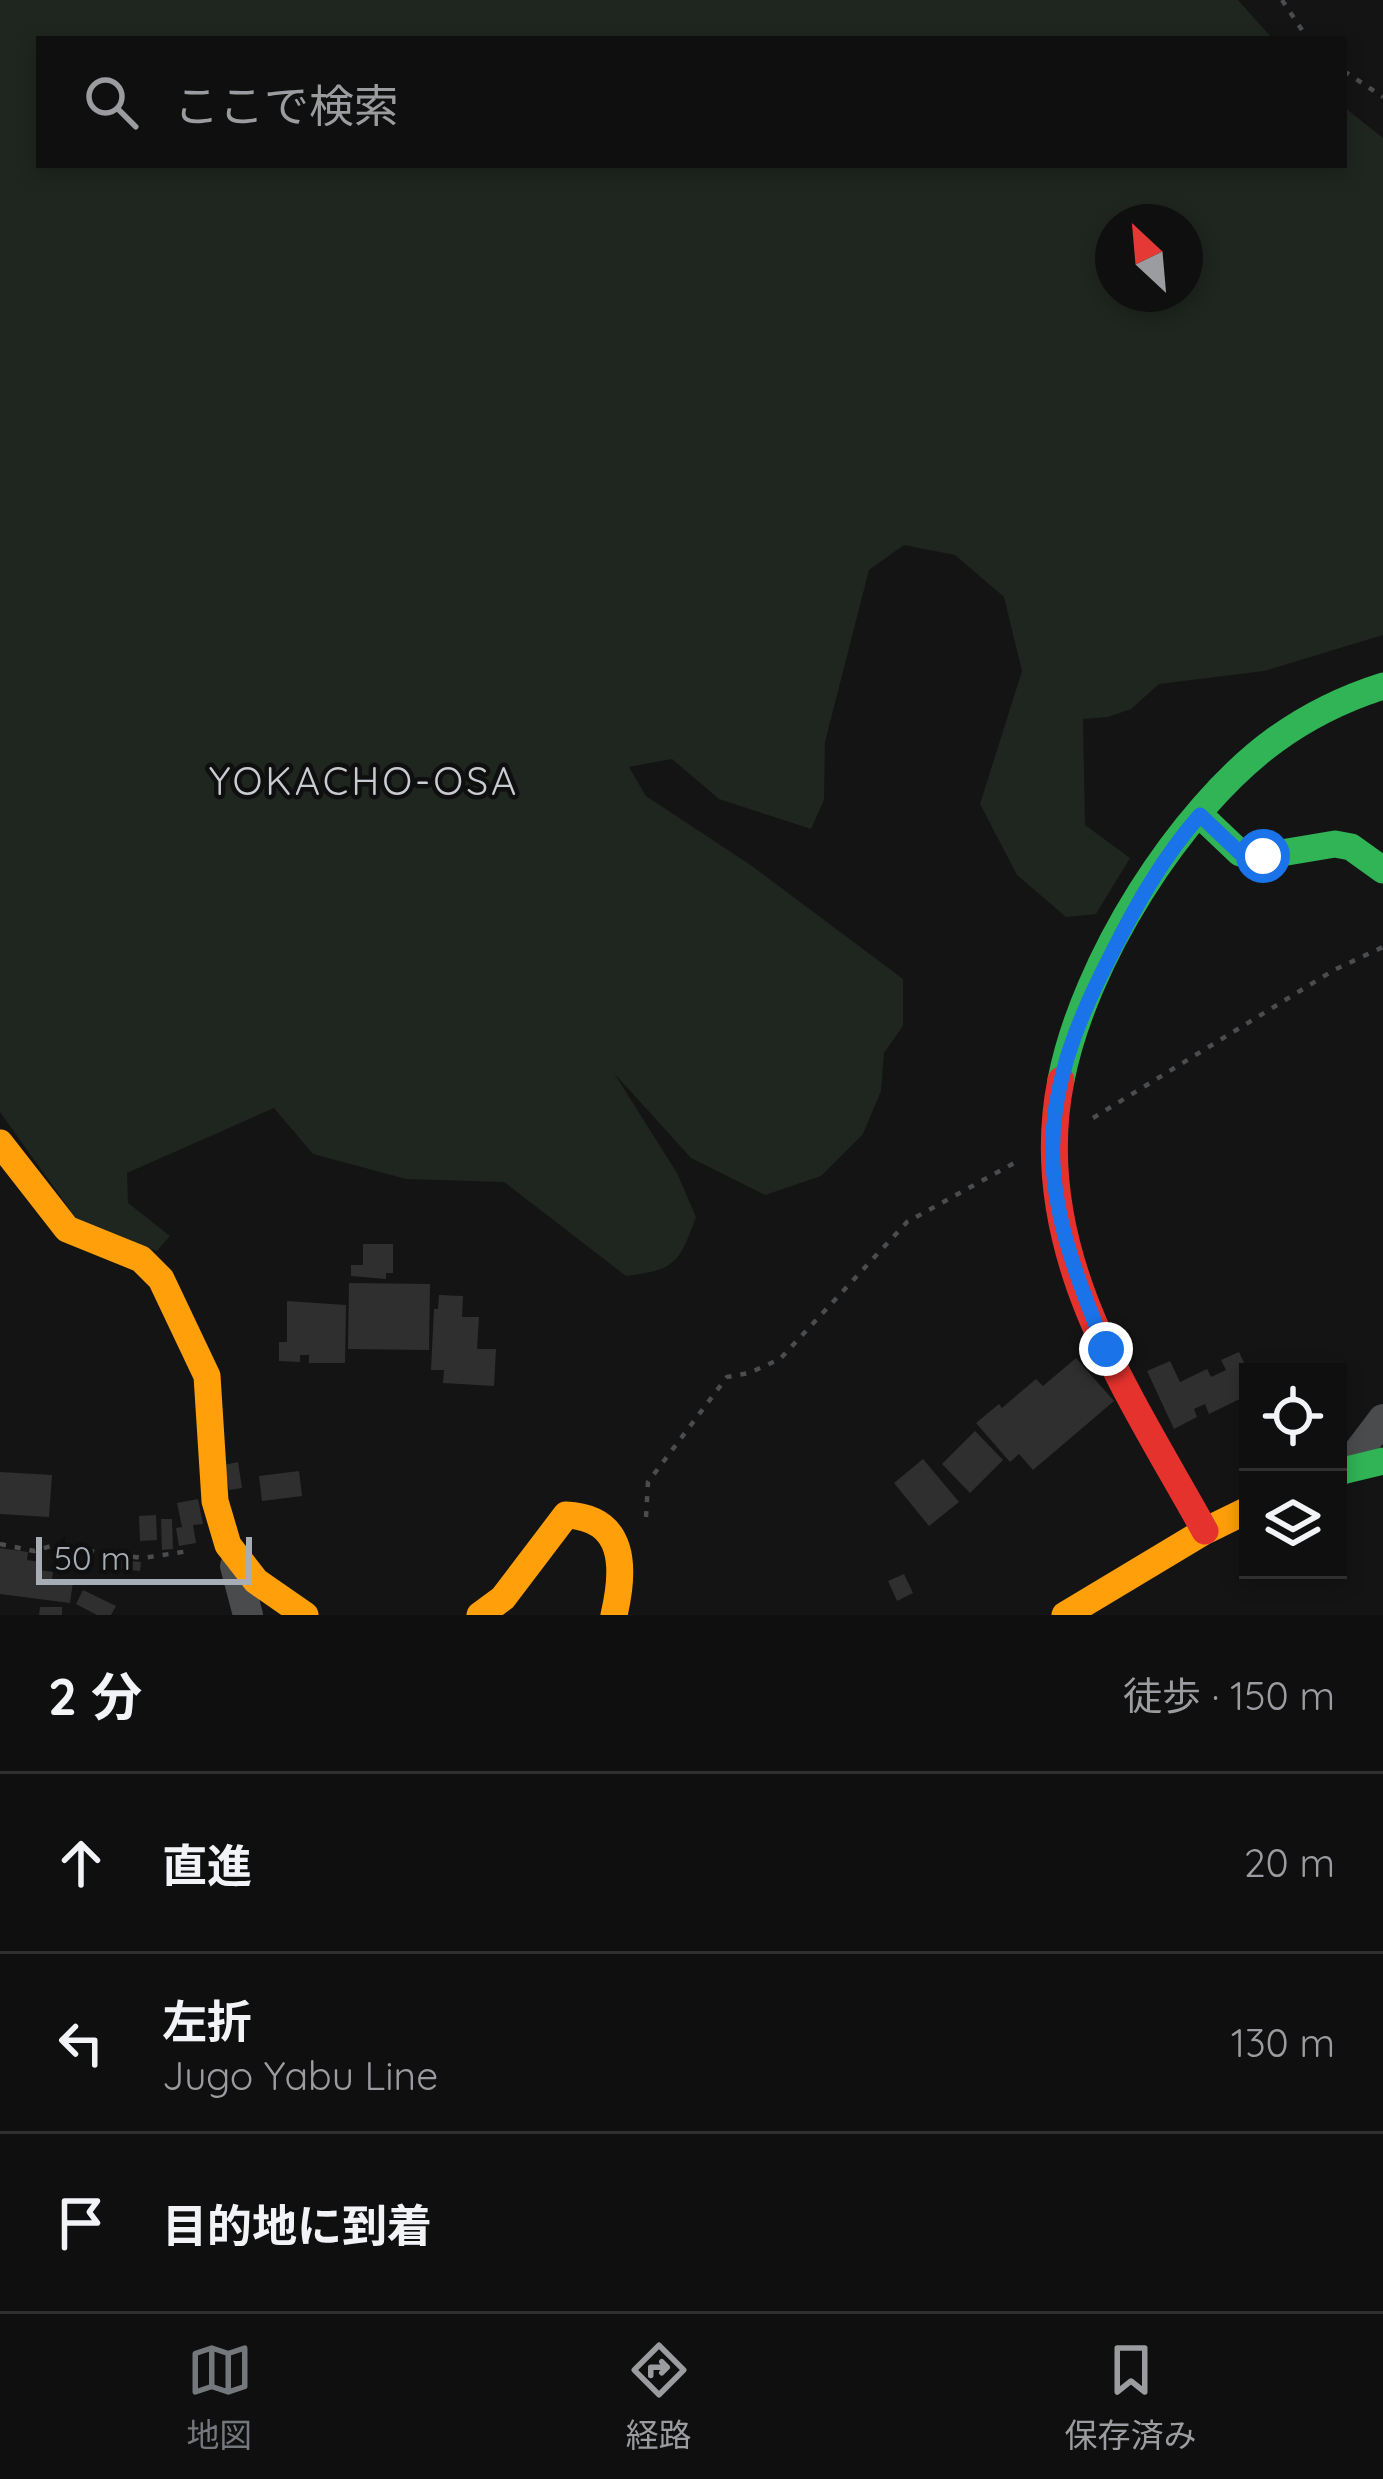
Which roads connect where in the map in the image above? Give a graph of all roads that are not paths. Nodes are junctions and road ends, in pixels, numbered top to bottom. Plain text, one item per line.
1 (1383, 686) edge
2 (1200, 815) junction
3 (1383, 870) edge
4 (0, 1143) edge
5 (1383, 1419) edge
6 (1383, 1461) edge
7 (1347, 1464) edge
8 (1347, 1469) edge
9 (1239, 1514) edge
10 (1205, 1531) junction
11 (228, 1549) junction
12 (248, 1615) edge
13 (305, 1615) edge
14 (480, 1615) edge
15 (614, 1615) edge
16 (1065, 1615) edge

1 - 2 main road
2 - 3 main road
2 - 10 main road
4 - 11 main road
5 - 7 street
6 - 8 main road
9 - 10 main road
10 - 16 main road
11 - 12 street
11 - 13 main road
14 - 15 main road

